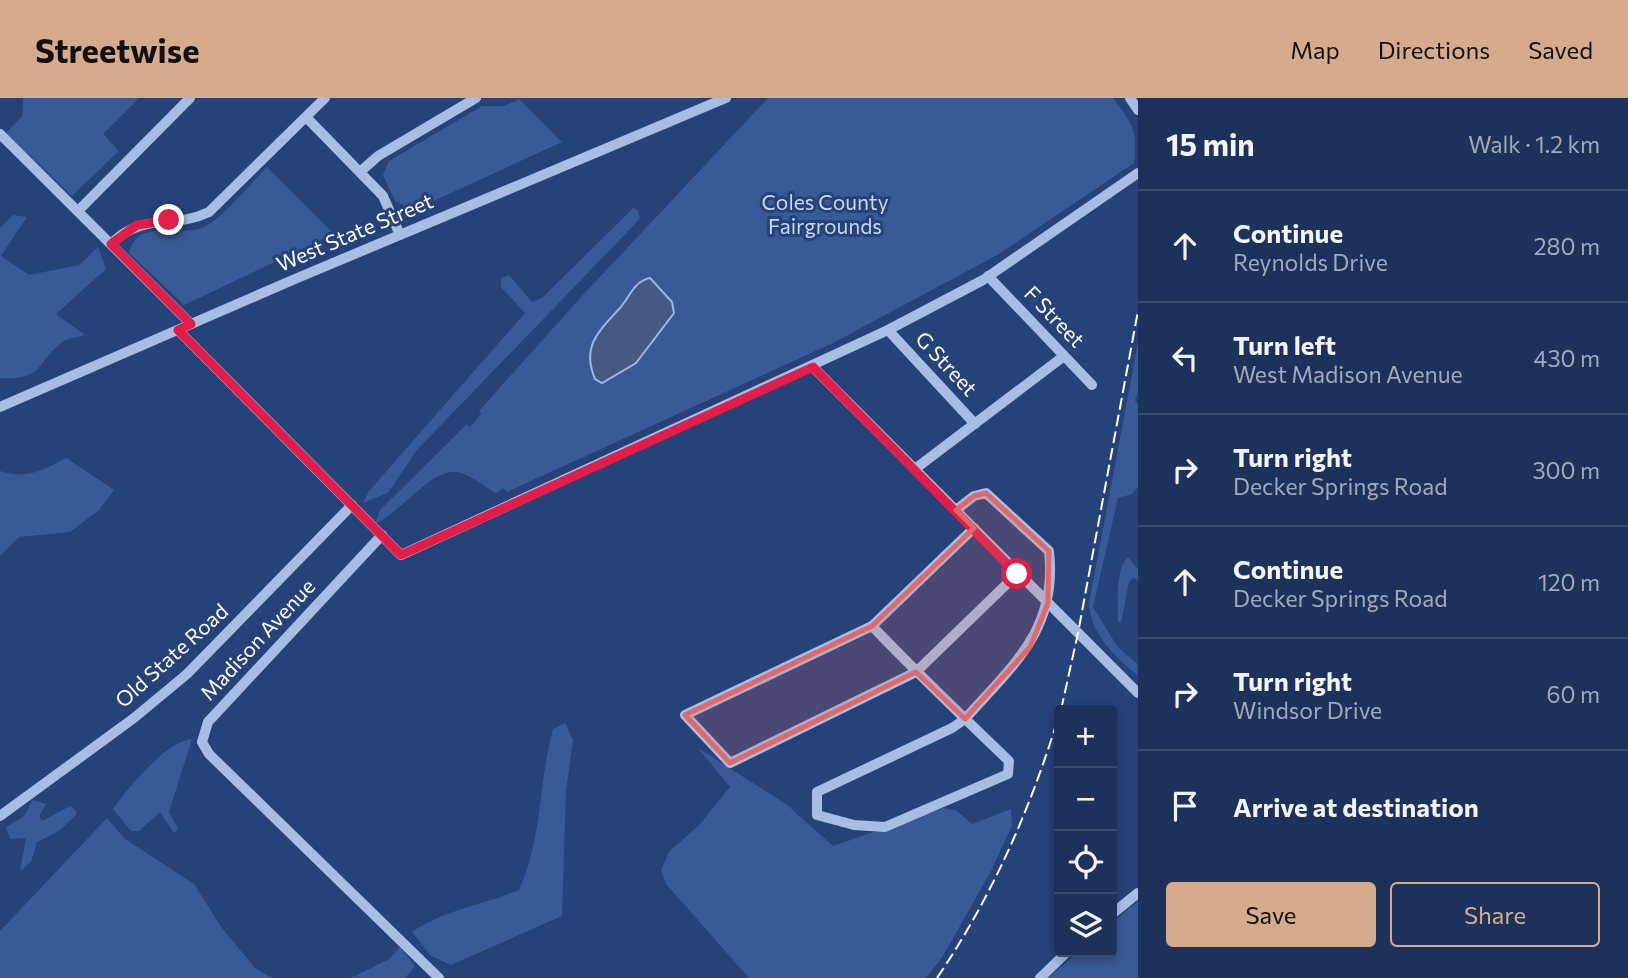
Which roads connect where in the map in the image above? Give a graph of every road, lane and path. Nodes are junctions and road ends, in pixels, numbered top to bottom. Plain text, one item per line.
1 (190, 98) edge
2 (325, 98) edge
3 (476, 98) edge
4 (726, 98) edge
5 (1130, 98) edge
6 (1138, 110) edge
7 (306, 117) junction
8 (0, 134) edge
9 (361, 172) junction
10 (1138, 173) edge
11 (78, 211) junction
12 (400, 235) junction
13 (111, 244) junction
14 (988, 276) junction
15 (191, 324) junction
16 (178, 330) junction
17 (888, 330) junction
18 (1064, 356) junction
19 (813, 367) junction
20 (1092, 385) dead end
21 (0, 407) edge
22 (975, 424) junction
23 (915, 470) junction
24 (352, 505) junction
25 (956, 510) junction
26 (974, 528) junction
27 (382, 535) junction
28 (1017, 574) junction
29 (1048, 603) junction
30 (872, 626) junction
31 (916, 672) junction
32 (1138, 693) edge
33 (965, 719) junction
34 (0, 816) edge
35 (1138, 893) edge
36 (1117, 910) edge
37 (1063, 957) edge
38 (439, 978) edge
39 (1040, 978) edge

1 - 11 street
2 - 7 street
3 - 9 street
4 - 12 street, West State Street
5 - 6 street
7 - 9 street
7 - 13 street
8 - 11 street
9 - 12 street
10 - 14 street
11 - 13 street
12 - 15 street, West State Street
13 - 15 street
14 - 17 street
14 - 18 street, F Street
15 - 16 street, West State Street
16 - 21 street, West State Street
16 - 24 street
17 - 19 street
17 - 22 street, G Street
18 - 20 street, F Street
18 - 22 street
19 - 23 street
19 - 27 street
22 - 23 street
23 - 25 street
24 - 27 street
24 - 34 street, Old State Road
25 - 26 street
25 - 29 street
26 - 28 street
26 - 30 street
27 - 38 street, Madison Avenue
28 - 29 street
28 - 31 street
29 - 32 street
29 - 33 street
30 - 31 street
30 - 31 street
31 - 33 street
33 - 33 street
35 - 36 street
37 - 39 street

